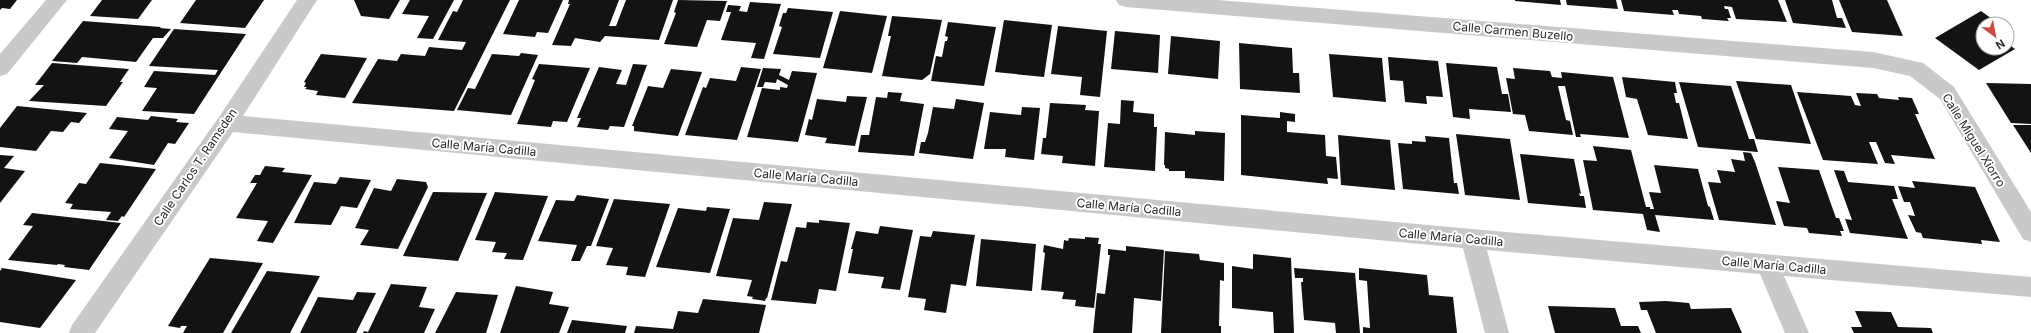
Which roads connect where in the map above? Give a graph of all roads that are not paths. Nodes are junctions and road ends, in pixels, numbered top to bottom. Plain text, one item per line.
1 (57, 0) edge
2 (307, 0) edge
3 (1126, 0) edge
4 (1900, 66) joint
5 (0, 68) edge
6 (227, 123) junction
7 (2031, 232) edge
8 (1472, 239) junction
9 (1767, 264) junction
10 (2031, 287) edge
11 (81, 333) edge
12 (1497, 333) edge
13 (1797, 333) edge

1 - 5 street
2 - 6 street, Calle Carlos T. Ramsden
3 - 4 street, Calle Carmen Buzello
4 - 7 street, Calle Miguel Xiorro
6 - 8 street, Calle María Cadilla
6 - 11 street, Calle Carlos T. Ramsden
8 - 9 street, Calle María Cadilla
8 - 12 street
9 - 10 street, Calle María Cadilla
9 - 13 street

